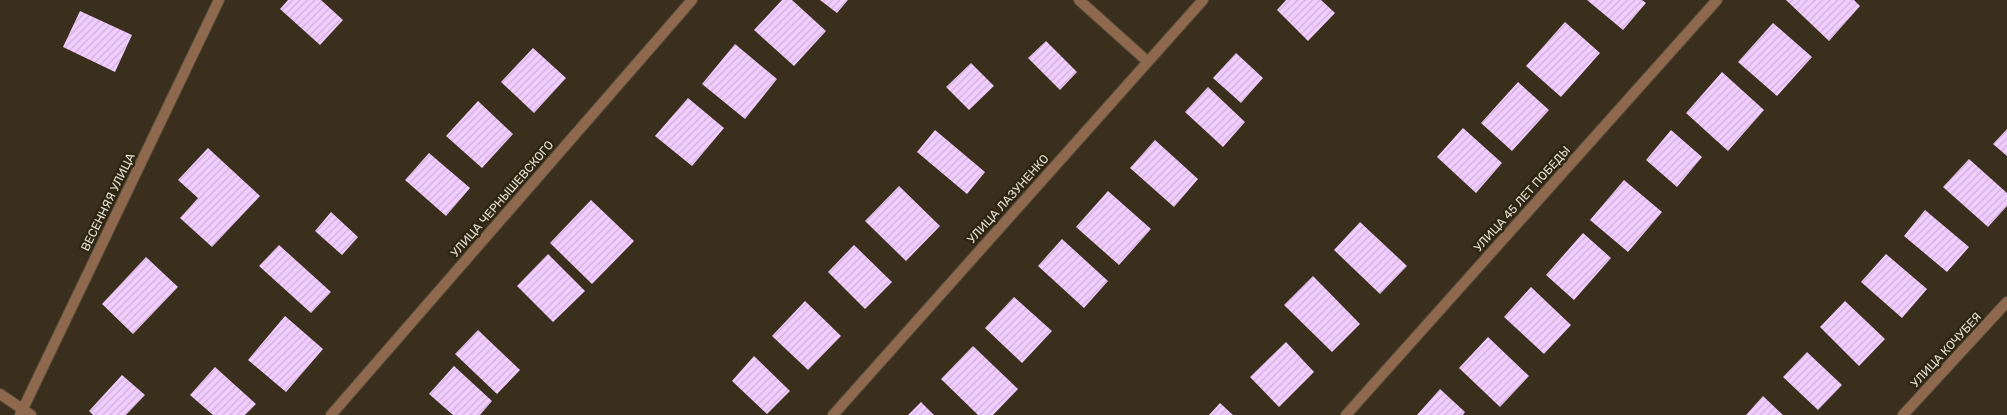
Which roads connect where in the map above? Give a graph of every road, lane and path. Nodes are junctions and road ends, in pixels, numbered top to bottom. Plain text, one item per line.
1 (219, 0) edge
2 (692, 0) edge
3 (1079, 0) edge
4 (1203, 0) edge
5 (1717, 0) edge
6 (1147, 61) junction
7 (2007, 302) edge
8 (0, 394) edge
9 (25, 413) edge
10 (330, 415) edge
11 (833, 415) edge
12 (1346, 415) edge
13 (1903, 415) edge

1 - 9 street, ВЕСЕННЯЯ УЛИЦА
2 - 10 street, УЛИЦА ЧЕРНЫШЕВСКОГО
3 - 6 street
4 - 6 street, УЛИЦА ЛАЗУНЕНКО
5 - 12 street, УЛИЦА 45 ЛЕТ ПОБЕДЫ
6 - 11 street, УЛИЦА ЛАЗУНЕНКО
7 - 13 street, УЛИЦА КОЧУБЕЯ
8 - 9 street

